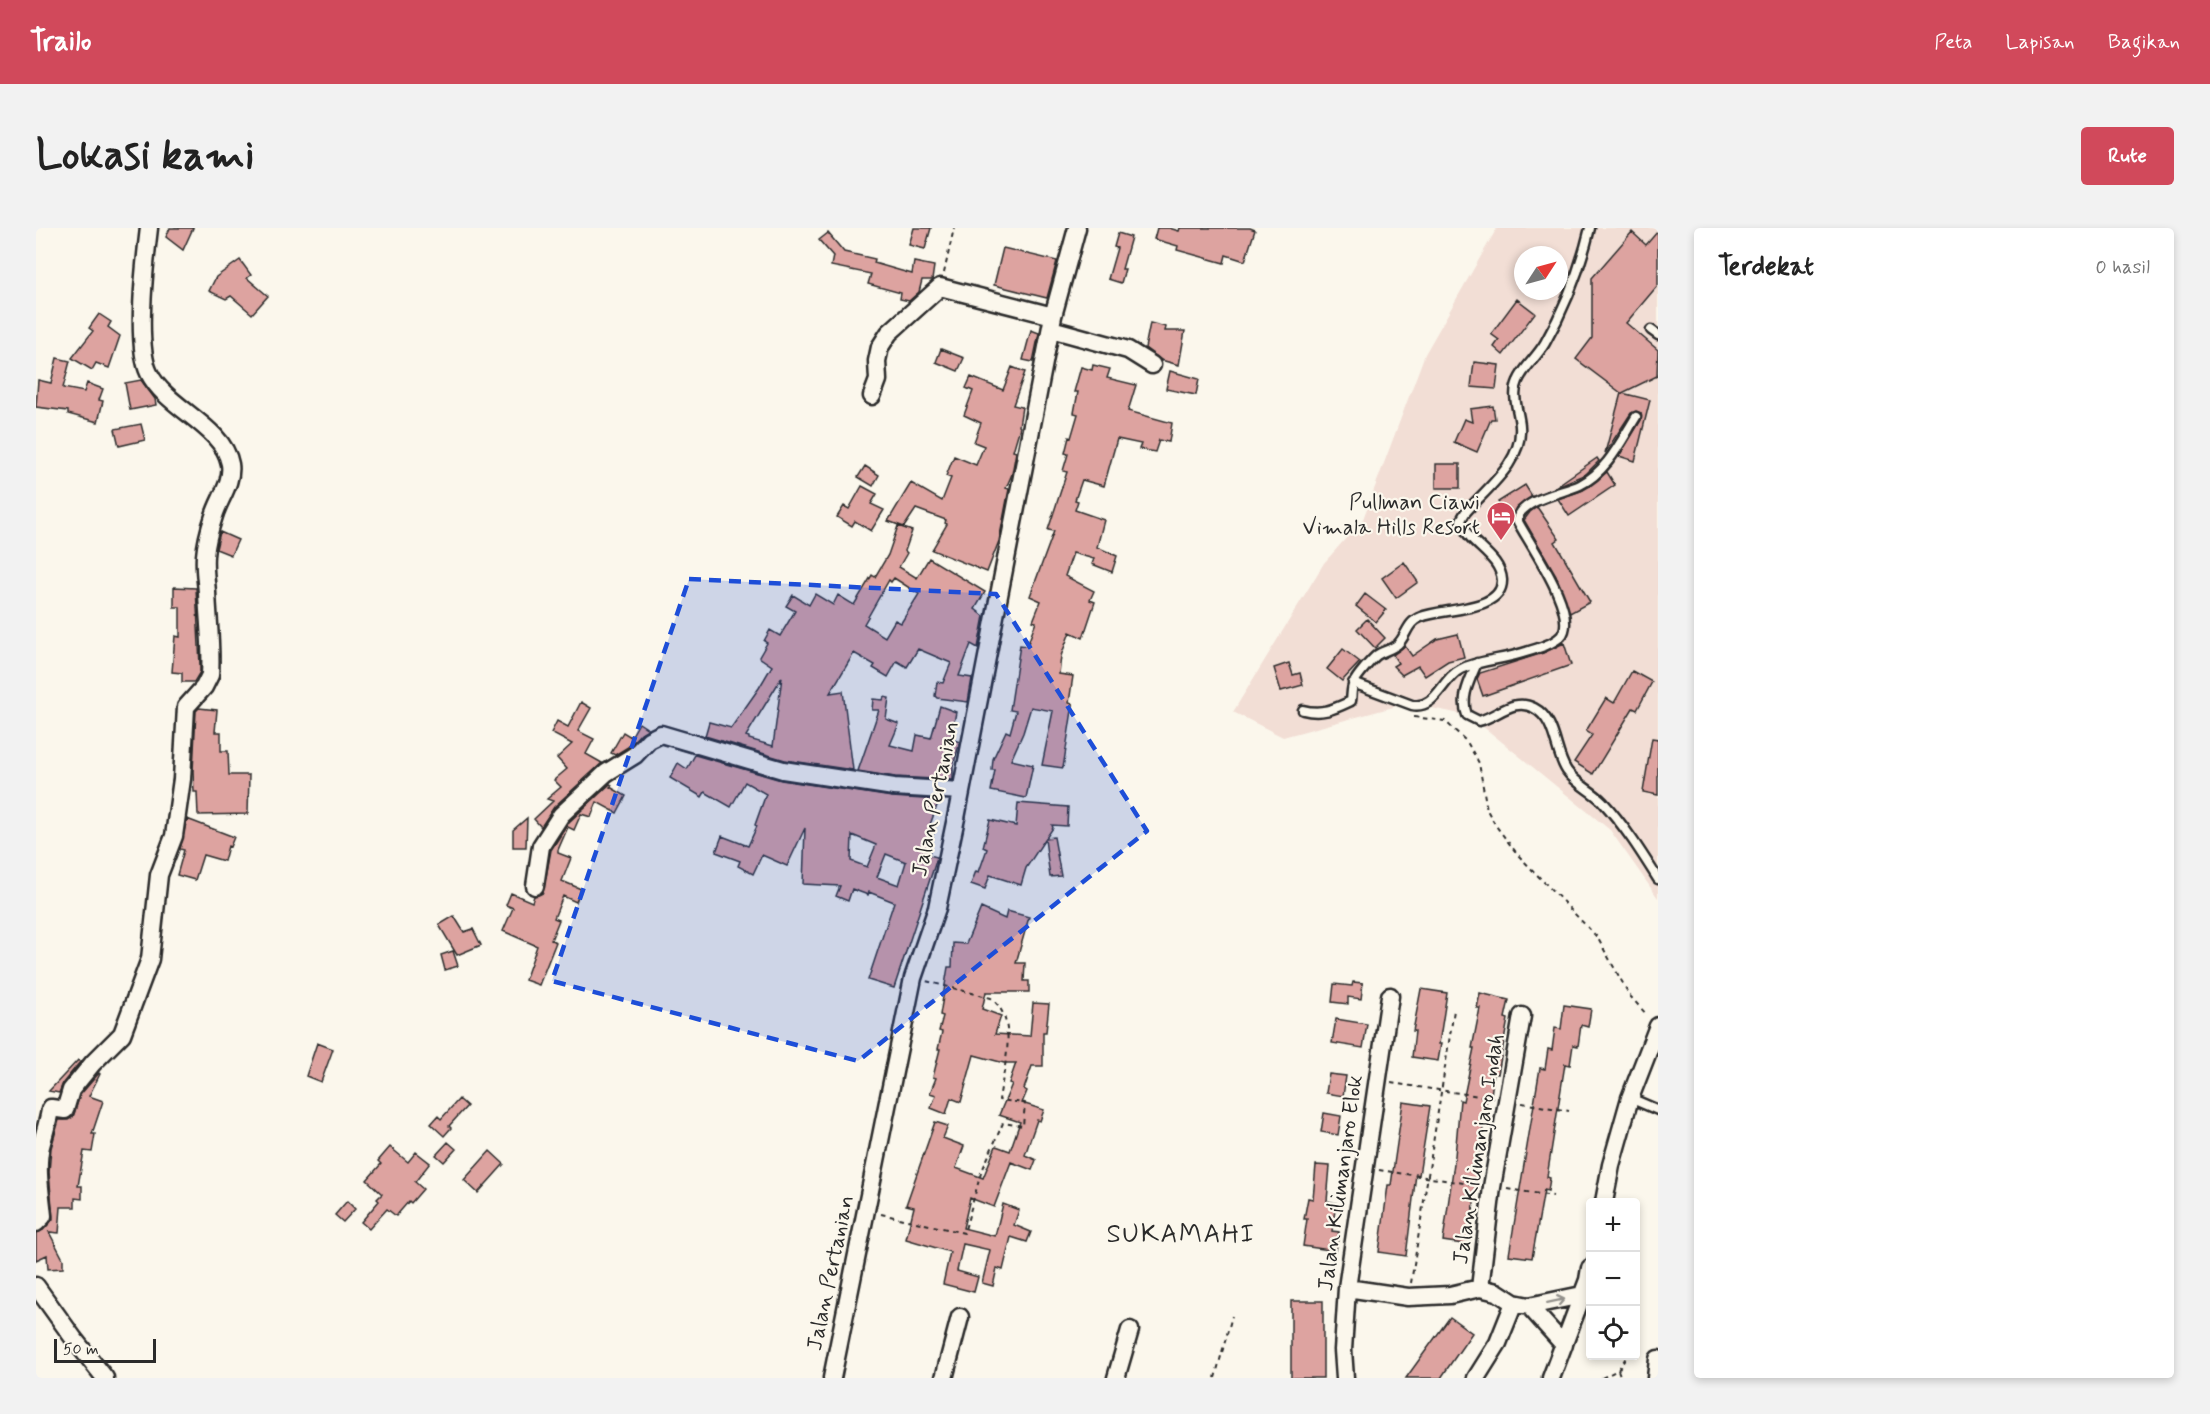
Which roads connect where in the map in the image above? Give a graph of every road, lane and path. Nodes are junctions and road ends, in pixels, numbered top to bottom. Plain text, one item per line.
1 (150, 228) edge
2 (954, 228) edge
3 (1077, 228) edge
4 (1590, 228) edge
5 (940, 287) junction
6 (1052, 322) junction
7 (1152, 365) dead end
8 (872, 396) dead end
9 (1636, 417) dead end
10 (1477, 663) junction
11 (1353, 683) junction
12 (1395, 699) junction
13 (1303, 710) dead end
14 (961, 791) junction
15 (1658, 879) edge
16 (535, 886) dead end
17 (913, 978) junction
18 (1390, 996) dead end
19 (1455, 1010) dead end
20 (1522, 1016) dead end
21 (1655, 1023) edge
22 (1378, 1081) junction
23 (1442, 1090) junction
24 (1630, 1098) junction
25 (1507, 1100) junction
26 (1658, 1110) edge
27 (1569, 1111) dead end
28 (1364, 1168) junction
29 (1429, 1178) junction
30 (1492, 1187) junction
31 (1553, 1196) dead end
32 (1605, 1198) edge
33 (867, 1211) junction
34 (36, 1223) edge
35 (1586, 1282) edge
36 (36, 1286) edge
37 (1347, 1288) junction
38 (1480, 1288) junction
39 (1582, 1295) junction
40 (1408, 1297) junction
41 (1521, 1305) junction
42 (1232, 1316) dead end
43 (960, 1317) dead end
44 (1130, 1330) dead end
45 (1564, 1345) junction
46 (1658, 1359) edge
47 (1624, 1360) edge
48 (1618, 1370) junction
49 (105, 1378) edge
50 (832, 1378) edge
51 (944, 1378) edge
52 (1116, 1378) edge
53 (1215, 1378) edge
54 (1345, 1378) edge
55 (1476, 1378) edge
56 (1551, 1378) edge
57 (1602, 1378) edge
58 (1621, 1378) edge
59 (1656, 1378) edge

1 - 34 street
2 - 5 path
3 - 6 street, Jalan Pertanian
4 - 11 lane
5 - 6 street
5 - 8 street
6 - 7 street
6 - 14 street, Jalan Pertanian
9 - 10 lane
10 - 12 lane
10 - 15 lane
11 - 12 lane
11 - 13 lane
12 - 21 path
14 - 16 street
14 - 17 street, Jalan Pertanian
17 - 33 street, Jalan Pertanian
17 - 33 path
18 - 22 street, Jalan Kilimanjaro Elok
19 - 23 path
20 - 25 street, Jalan Kilimanjaro Indah
21 - 24 street
22 - 23 path
22 - 28 street, Jalan Kilimanjaro Elok
23 - 25 path
23 - 29 path
24 - 26 lane
24 - 32 street
25 - 27 path
25 - 30 street, Jalan Kilimanjaro Indah
28 - 29 path
28 - 37 street, Jalan Kilimanjaro Elok
29 - 30 path
29 - 40 path
30 - 31 path
30 - 38 street, Jalan Kilimanjaro Indah
33 - 50 street, Jalan Pertanian
35 - 39 street
36 - 49 street
37 - 40 street
37 - 54 street, Jalan Kilimanjaro Elok
38 - 40 street
38 - 41 street
41 -> 39 street
39 - 45 street
41 - 45 street
41 - 55 street
42 - 53 path
43 - 51 street
44 - 52 street
45 - 56 street
46 - 59 street
47 - 48 path
48 - 57 path
48 - 58 path

